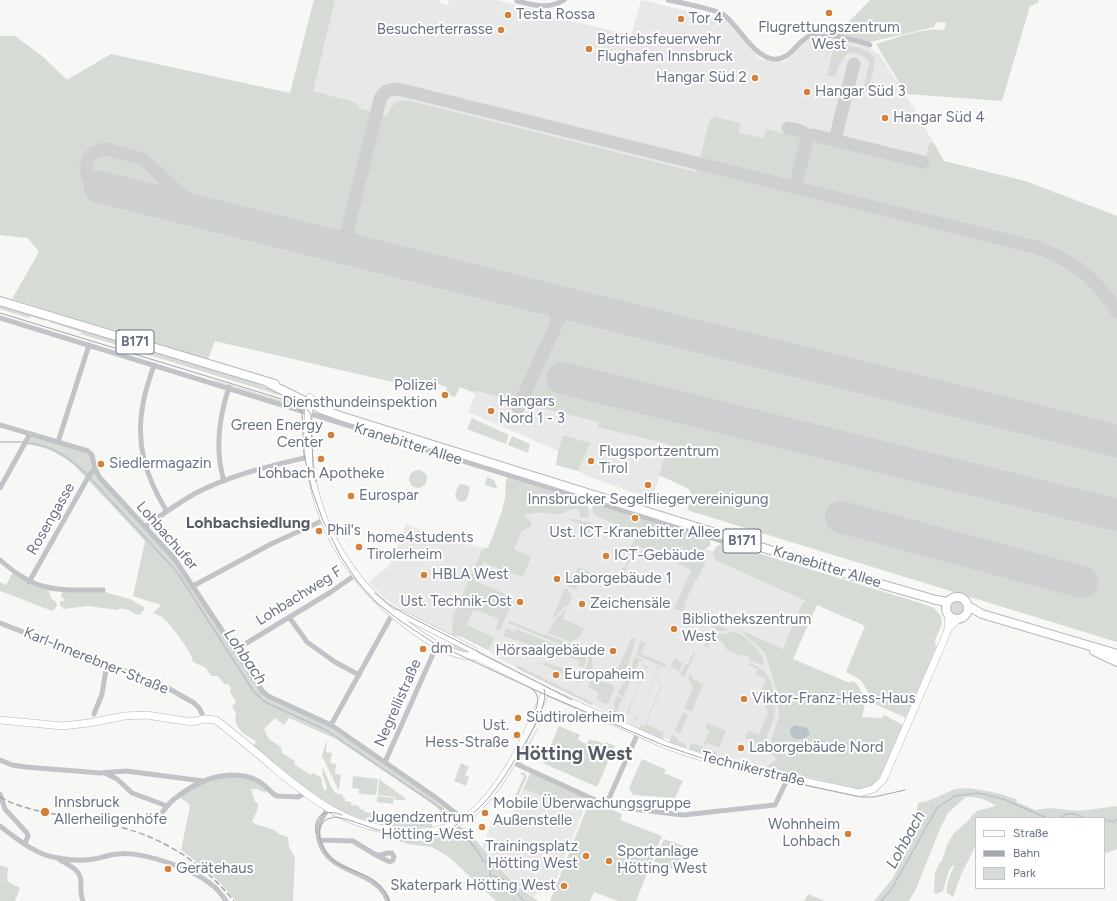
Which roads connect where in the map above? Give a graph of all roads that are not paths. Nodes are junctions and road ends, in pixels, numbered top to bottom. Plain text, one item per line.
1 (564, 0) edge
2 (668, 0) edge
3 (516, 1) edge
4 (870, 45) dead end
5 (0, 301) edge
6 (0, 318) edge
7 (89, 345) junction
8 (154, 365) junction
9 (229, 388) junction
10 (310, 400) junction
11 (308, 412) junction
12 (0, 424) edge
13 (28, 439) junction
14 (58, 442) junction
15 (308, 457) junction
16 (95, 469) junction
17 (224, 481) junction
18 (0, 488) edge
19 (166, 510) junction
20 (324, 520) junction
21 (145, 527) junction
22 (748, 549) dead end
23 (0, 560) edge
24 (355, 575) junction
25 (29, 582) junction
26 (193, 586) junction
27 (103, 590) dead end
28 (968, 606) junction
29 (948, 609) junction
30 (393, 613) junction
31 (982, 614) junction
32 (966, 615) junction
33 (289, 617) junction
34 (958, 619) junction
35 (0, 623) edge
36 (948, 629) junction
37 (442, 634) junction
38 (437, 644) junction
39 (1085, 644) junction
40 (235, 650) junction
41 (1117, 654) edge
42 (476, 656) junction
43 (1117, 662) edge
44 (107, 664) junction
45 (359, 675) junction
46 (546, 691) junction
47 (94, 714) dead end
48 (204, 719) junction
49 (0, 720) edge
50 (332, 725) junction
51 (638, 733) junction
52 (0, 760) edge
53 (386, 762) junction
54 (512, 762) junction
55 (104, 773) junction
56 (788, 778) junction
57 (203, 781) junction
58 (305, 793) junction
59 (0, 794) edge
60 (1, 804) edge
61 (606, 805) junction
62 (167, 806) junction
63 (328, 808) junction
64 (151, 822) dead end
65 (456, 823) junction
66 (2, 828) edge
67 (319, 840) junction
68 (26, 841) junction
69 (376, 855) dead end
70 (58, 858) junction
71 (83, 901) edge
72 (226, 901) edge
73 (388, 901) edge

1 - 3 street
2 - 4 street
5 - 10 main road, Kranebitter Allee / B171
6 - 7 street, Kranebitter Allee
7 - 8 street, Kranebitter Allee
7 - 14 street
8 - 9 street, Kranebitter Allee
8 - 19 street
9 - 11 street, Kranebitter Allee
9 - 17 street
10 - 11 street, Technikerstraße
10 - 29 main road, Kranebitter Allee / B171
11 - 15 street, Technikerstraße
11 - 22 street, Kranebitter Allee
12 - 13 street, Lohbachufer
13 - 14 street, Lohbachufer
13 - 18 street
14 - 16 street, Lohbachufer
15 - 17 street
15 - 20 street, Technikerstraße
16 - 21 street, Lohbachufer
16 - 25 street, Rosengasse
17 - 19 street
19 - 21 street
20 - 24 street, Technikerstraße
20 - 26 street
21 - 26 street, Lohbachufer
23 - 25 street
24 - 30 street, Technikerstraße
24 - 33 street, Lohbachweg F
25 - 27 street
26 - 40 street, Lohbachufer
28 - 29 main road, B171
28 - 31 main road, B171
28 - 32 main road
29 - 34 main road, B171
29 - 36 street, Technikerstraße
30 - 37 street, Technikerstraße
30 - 38 street, Technikerstraße
30 - 45 street
31 - 32 main road, B171
31 - 39 main road, B171
32 - 34 main road, B171
33 - 40 street, Lohbachweg F
33 - 45 street
34 - 36 street, Technikerstraße
35 - 44 street, Karl-Innerebner-Straße
36 - 56 street, Technikerstraße
37 - 38 street
37 - 38 street
37 - 42 street, Technikerstraße
38 - 42 street, Technikerstraße
38 - 53 street, Negrellistraße
39 - 41 main road, B171
39 - 43 main road
40 - 50 street, Lohbachufer
42 - 46 street, Technikerstraße
44 - 47 street
44 - 48 street, Karl-Innerebner-Straße
45 - 50 street
46 - 51 street, Technikerstraße
46 - 54 street
48 - 49 street
48 - 58 street
50 - 53 street, Lohbachufer
51 - 56 street, Technikerstraße
51 - 61 street
52 - 55 street
53 - 65 street, Lohbachufer
54 - 61 street
54 - 65 street
55 - 57 street
55 - 62 street
56 - 61 street
57 - 58 street
57 - 62 street
58 - 63 street
59 - 60 street
60 - 68 street
62 - 64 street
63 - 65 street
63 - 67 street
66 - 68 street
66 - 70 street
67 - 69 street
67 - 73 street
68 - 70 street
70 - 71 street
70 - 72 street

